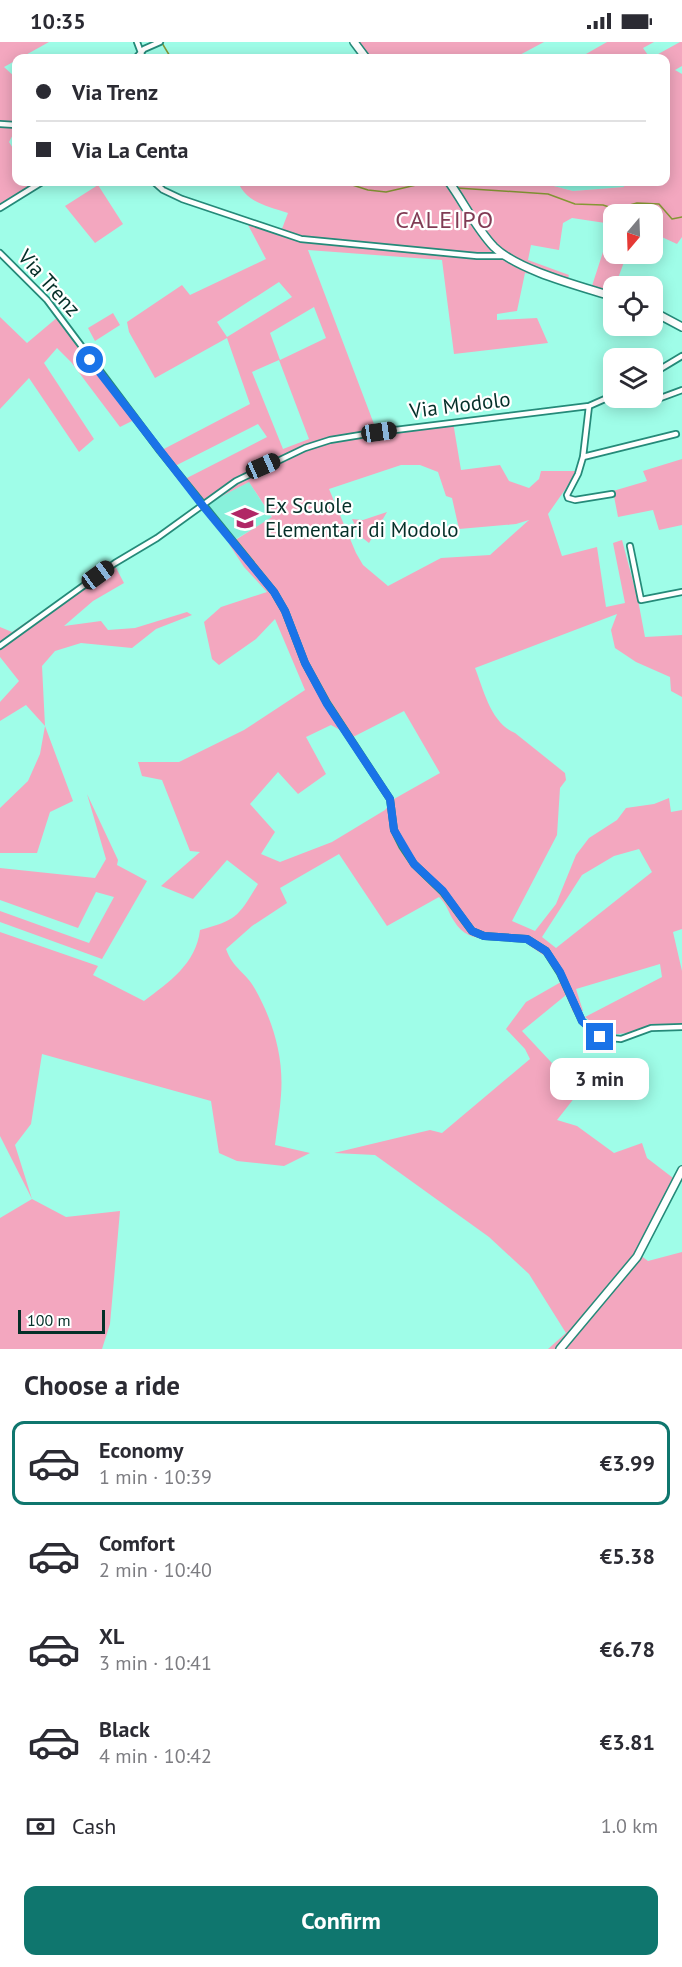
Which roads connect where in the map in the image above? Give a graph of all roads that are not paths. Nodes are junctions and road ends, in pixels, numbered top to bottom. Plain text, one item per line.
1 (137, 42) edge
2 (160, 42) edge
3 (140, 53) joint
4 (36, 186) edge
5 (158, 186) edge
6 (452, 186) edge
7 (0, 208) edge
8 (0, 253) edge
9 (505, 256) junction
10 (603, 293) edge
11 (663, 317) edge
12 (682, 327) edge
13 (682, 356) edge
14 (663, 367) edge
15 (682, 390) edge
16 (663, 397) edge
17 (603, 400) edge
18 (589, 406) junction
19 (676, 434) dead end
20 (583, 457) junction
21 (612, 494) dead end
22 (203, 506) junction
23 (630, 546) dead end
24 (682, 592) edge
25 (0, 646) edge
26 (682, 1027) edge
27 (682, 1170) edge
28 (560, 1349) edge

1 - 3 street
2 - 3 street
4 - 7 street
5 - 9 street
6 - 9 main road
8 - 22 street, Via Trenz
9 - 10 main road
11 - 12 main road
13 - 14 street
15 - 16 street
17 - 18 street, Via Modolo
18 - 20 street
18 - 22 street, Via Modolo
19 - 20 street
20 - 21 street
22 - 25 street, Via Modolo
22 - 26 street, Via Trenz
23 - 24 street
27 - 28 main road

